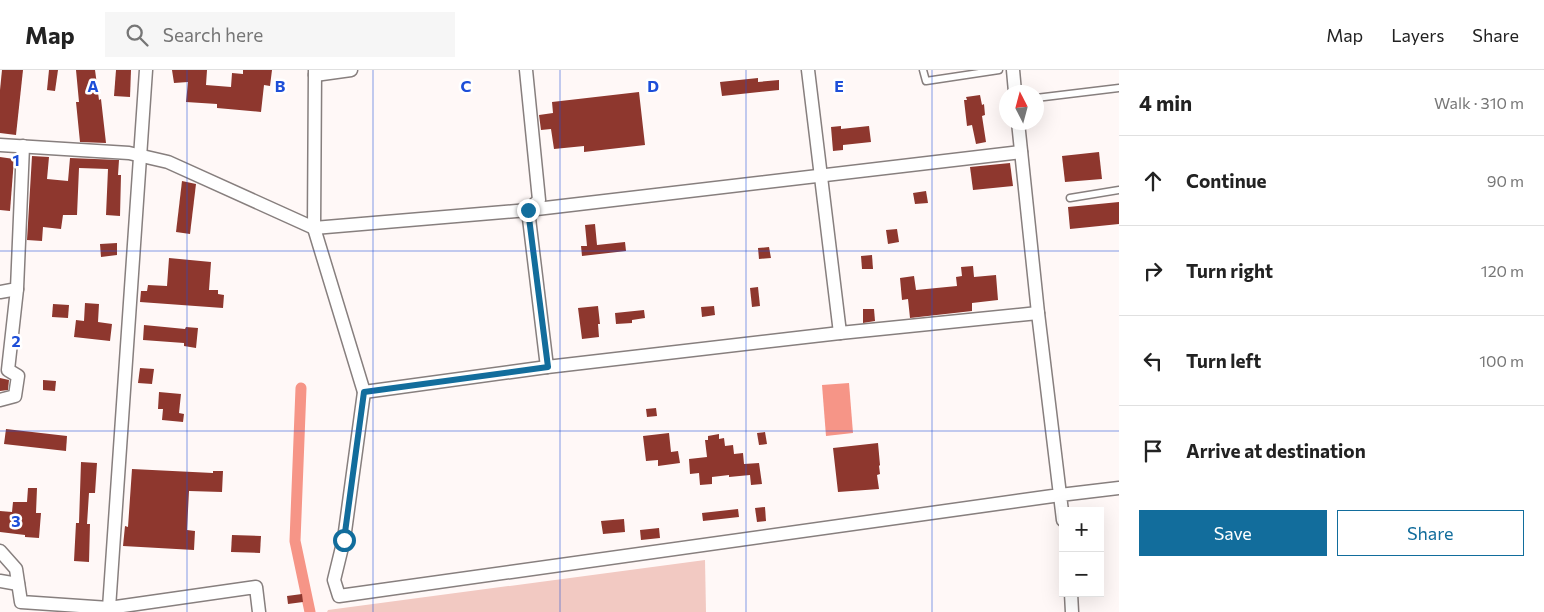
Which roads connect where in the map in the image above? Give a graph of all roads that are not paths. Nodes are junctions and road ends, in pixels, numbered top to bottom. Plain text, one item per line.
1 (146, 70) edge
2 (351, 70) edge
3 (526, 70) edge
4 (808, 70) edge
5 (923, 70) edge
6 (999, 70) edge
7 (1013, 70) edge
8 (315, 72) edge
9 (1014, 85) edge
10 (1119, 88) edge
11 (1044, 97) edge
12 (1019, 130) edge
13 (0, 145) edge
14 (23, 146) junction
15 (1021, 152) junction
16 (821, 175) junction
17 (1119, 190) edge
18 (1070, 198) dead end
19 (528, 210) junction
20 (314, 228) junction
21 (16, 289) junction
22 (0, 292) edge
23 (1038, 313) junction
24 (840, 333) junction
25 (548, 367) junction
26 (364, 392) junction
27 (0, 400) edge
28 (1119, 488) edge
29 (1060, 495) junction
30 (1061, 507) edge
31 (0, 552) edge
32 (0, 581) edge
33 (18, 584) junction
34 (1070, 597) edge
35 (164, 606) edge
36 (109, 608) junction
37 (259, 612) edge
38 (1072, 612) edge

1 - 36 street
2 - 8 street
3 - 19 street
4 - 16 street
5 - 6 lane
7 - 9 street
8 - 20 street
10 - 11 lane
12 - 15 street
13 - 14 street
14 - 20 street
14 - 21 street
15 - 16 street
15 - 23 street
16 - 19 street
16 - 24 street
17 - 18 lane
19 - 20 street
19 - 25 street
20 - 26 street
21 - 22 street
21 - 27 street
23 - 24 street
23 - 29 street
24 - 25 street
25 - 26 street
26 - 29 street
28 - 29 street
29 - 30 street
31 - 33 street
32 - 33 street
33 - 36 street
34 - 38 street
35 - 36 street
35 - 37 street

